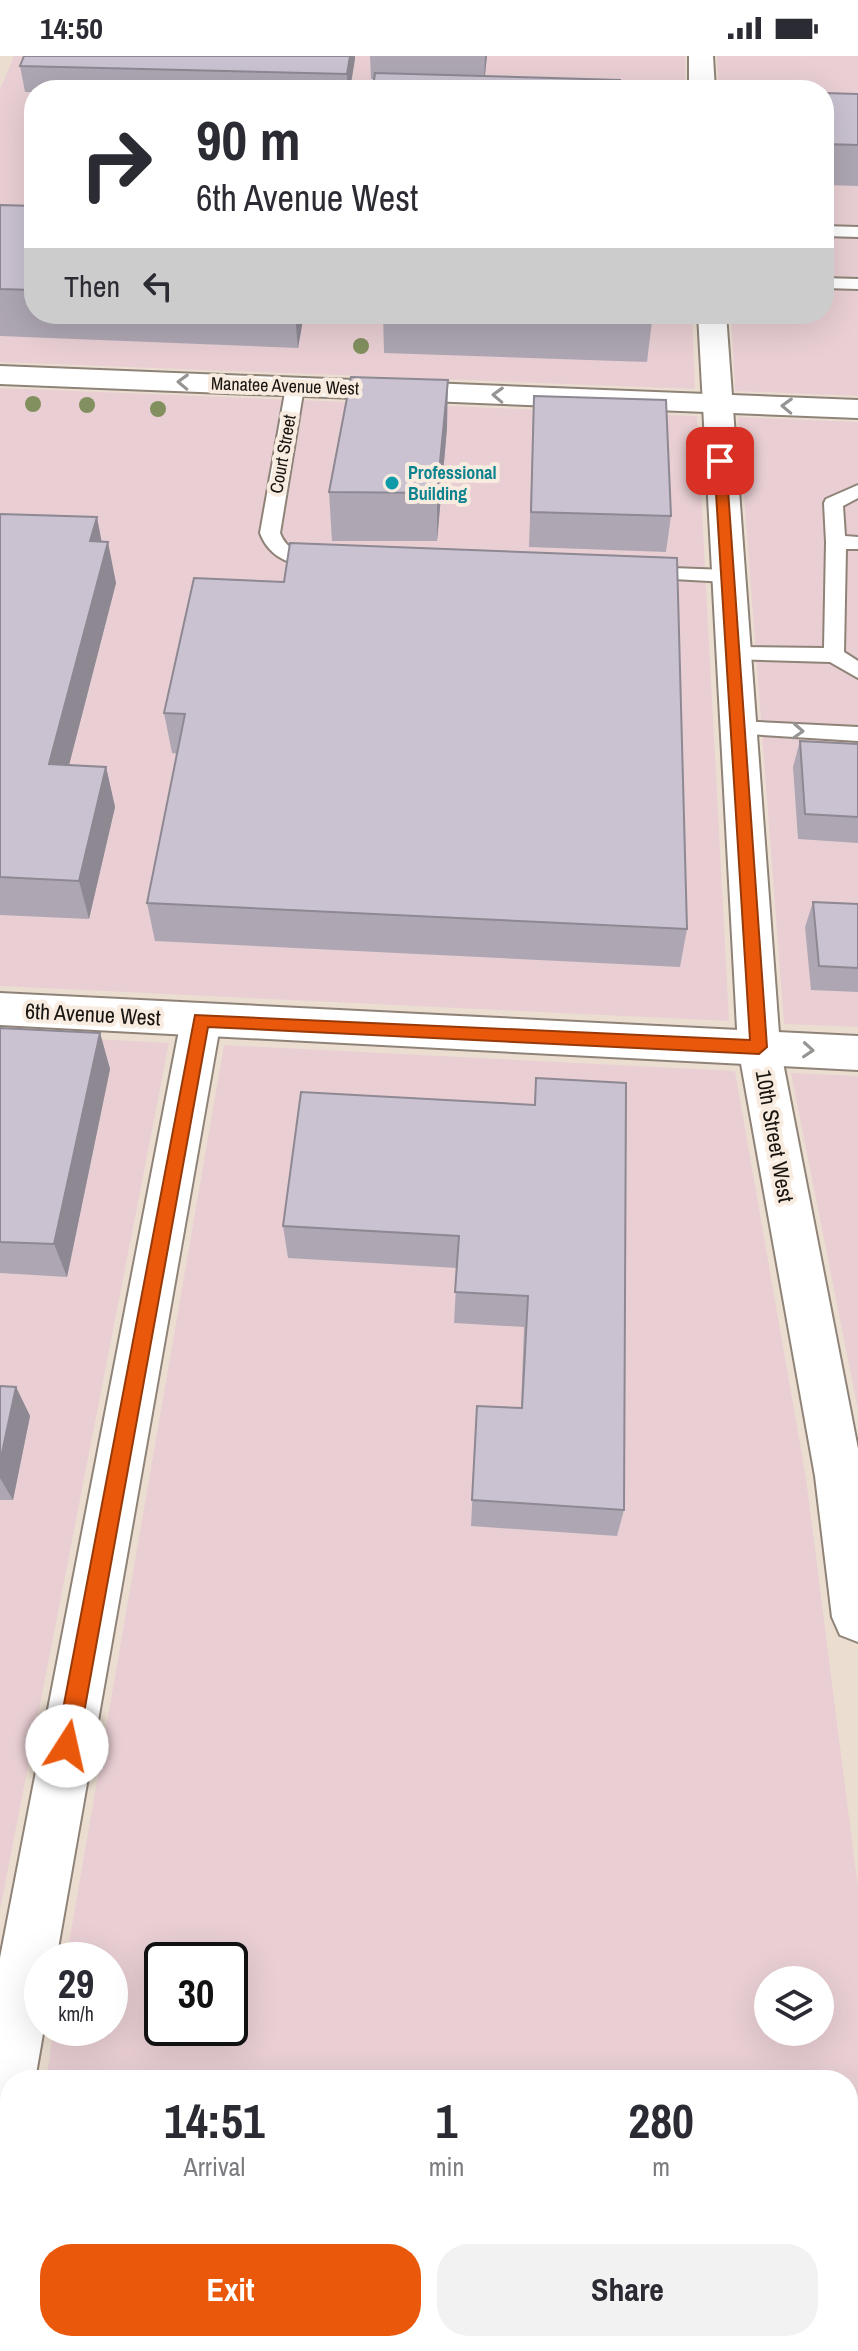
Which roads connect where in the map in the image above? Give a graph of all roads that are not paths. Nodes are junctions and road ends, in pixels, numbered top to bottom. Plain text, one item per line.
1 (701, 56) edge
2 (702, 80) edge
3 (834, 231) edge
4 (858, 232) edge
5 (834, 283) edge
6 (858, 284) edge
7 (712, 324) edge
8 (0, 375) edge
9 (295, 387) junction
10 (716, 403) junction
11 (858, 409) edge
12 (858, 491) edge
13 (836, 542) junction
14 (858, 543) edge
15 (340, 562) edge
16 (619, 572) edge
17 (727, 576) junction
18 (733, 654) junction
19 (834, 655) junction
20 (858, 671) edge
21 (738, 728) junction
22 (858, 734) edge
23 (0, 1009) edge
24 (201, 1020) junction
25 (759, 1047) junction
26 (858, 1053) edge
27 (858, 1617) edge
28 (8, 2070) edge

1 - 2 street
3 - 4 lane
5 - 6 lane
7 - 10 street, 10th Street West
9 -> 8 street, Manatee Avenue West
10 -> 9 street, Manatee Avenue West
9 - 15 lane, Court Street
11 -> 10 street, Manatee Avenue West
10 - 17 street, 10th Street West
12 - 13 lane
13 - 14 lane
13 - 19 lane
16 - 17 lane
17 - 18 street, 10th Street West
18 - 19 lane
18 - 21 street, 10th Street West
19 - 20 lane
21 -> 22 lane
21 - 25 street, 10th Street West
23 - 24 street, 6th Avenue West
24 - 25 street, 6th Avenue West
24 - 28 street
25 -> 26 street, 6th Avenue West
25 - 27 street, 10th Street West

